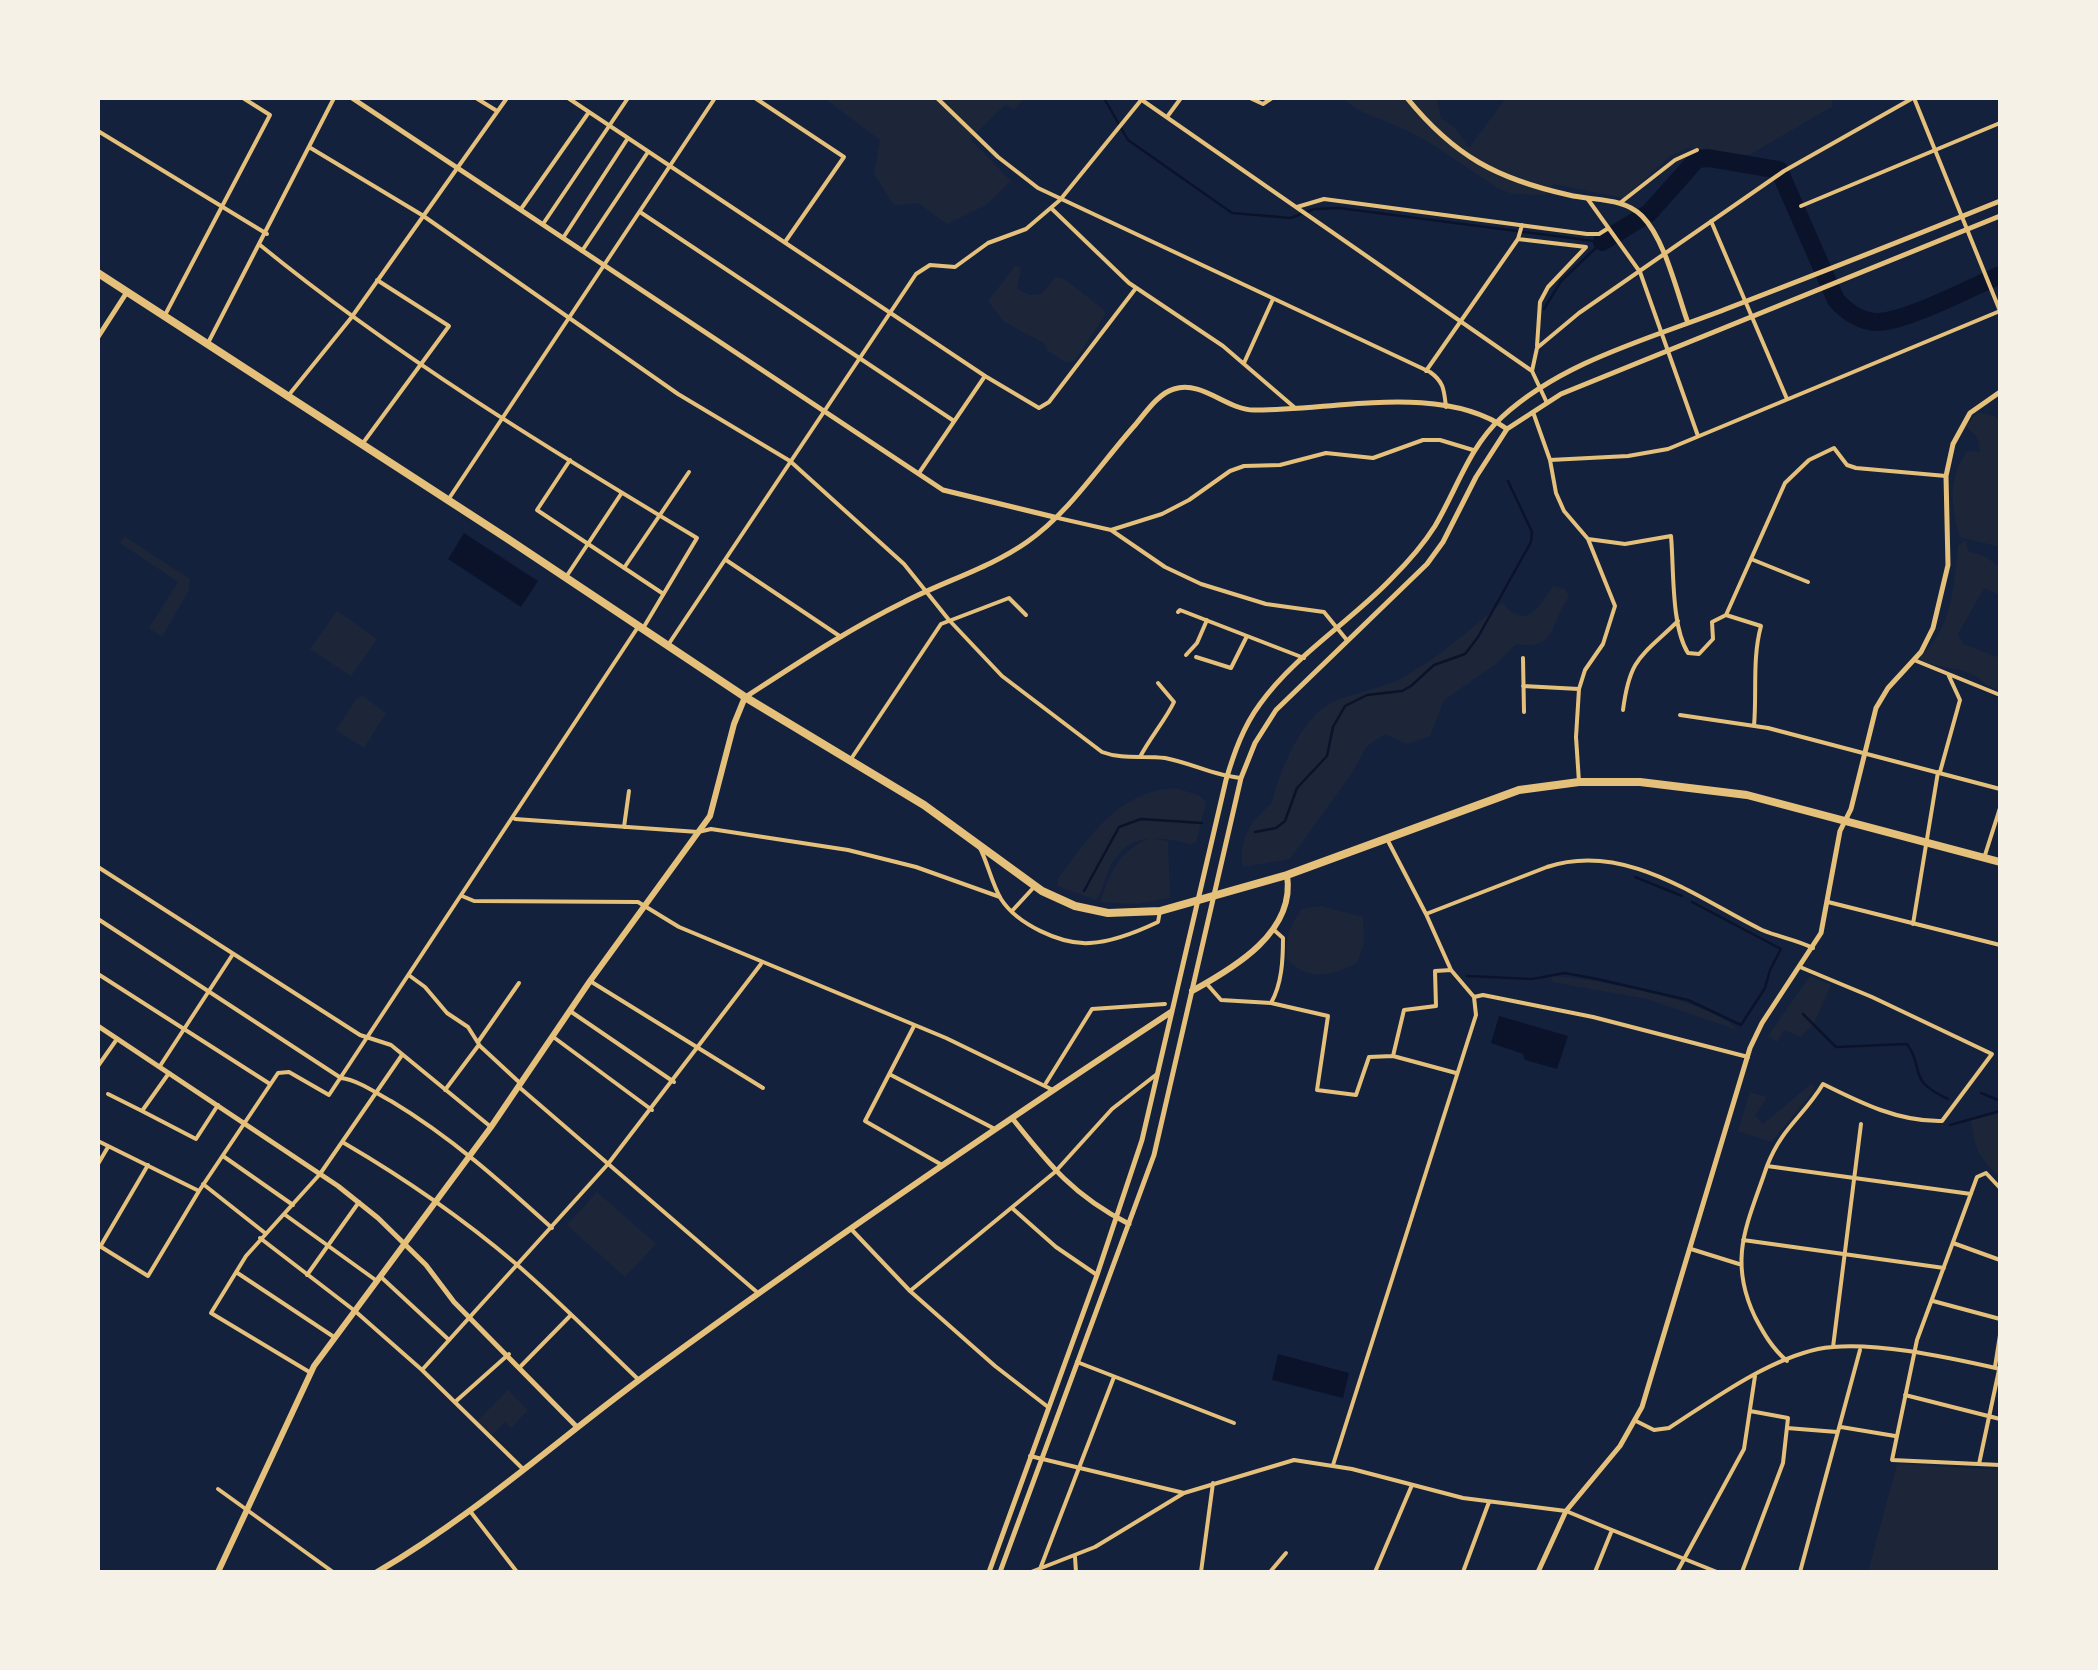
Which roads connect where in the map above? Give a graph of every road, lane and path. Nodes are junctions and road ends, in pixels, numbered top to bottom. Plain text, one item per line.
1 (243, 98) edge
2 (334, 98) edge
3 (352, 98) edge
4 (476, 98) edge
5 (507, 98) edge
6 (568, 98) edge
7 (628, 98) edge
8 (715, 98) edge
9 (756, 98) edge
10 (937, 98) edge
11 (1140, 98) edge
12 (1181, 98) edge
13 (1250, 98) edge
14 (1272, 98) edge
15 (1407, 98) edge
16 (1914, 98) edge
17 (498, 112) junction
18 (589, 112) junction
19 (1168, 117) junction
20 (2000, 123) edge
21 (609, 126) junction
22 (98, 130) edge
23 (628, 138) junction
24 (309, 147) junction
25 (1697, 150) dead end
26 (1936, 151) junction
27 (648, 152) junction
28 (457, 166) junction
29 (669, 166) junction
30 (1588, 198) junction
31 (1060, 200) junction
32 (2000, 200) edge
33 (1620, 203) junction
34 (1800, 206) dead end
35 (223, 207) junction
36 (1051, 208) junction
37 (520, 209) junction
38 (1298, 210) junction
39 (640, 212) junction
40 (422, 215) junction
41 (1963, 216) junction
42 (2000, 216) edge
43 (1711, 222) junction
44 (543, 224) junction
45 (1522, 228) junction
46 (1968, 230) junction
47 (1608, 231) junction
48 (267, 234) junction
49 (563, 238) junction
50 (1518, 239) junction
51 (786, 242) junction
52 (260, 245) junction
53 (582, 250) junction
54 (1663, 256) junction
55 (605, 266) junction
56 (1640, 272) junction
57 (98, 273) edge
58 (377, 280) junction
59 (1136, 288) junction
60 (127, 292) junction
61 (1273, 299) junction
62 (1747, 300) junction
63 (2000, 311) edge
64 (890, 312) junction
65 (165, 314) junction
66 (1752, 315) junction
67 (350, 318) junction
68 (570, 318) junction
69 (1460, 323) junction
70 (1688, 323) junction
71 (1662, 332) junction
72 (98, 337) edge
73 (208, 343) junction
74 (1537, 348) junction
75 (1668, 348) junction
76 (858, 357) junction
77 (1244, 363) junction
78 (423, 365) junction
79 (1426, 370) junction
80 (1532, 371) junction
81 (985, 376) junction
82 (1539, 388) junction
83 (2000, 392) edge
84 (288, 396) junction
85 (1786, 399) junction
86 (1547, 403) junction
87 (1446, 407) junction
88 (1294, 408) junction
89 (826, 409) junction
90 (1533, 412) junction
91 (503, 418) junction
92 (954, 421) junction
93 (1496, 422) junction
94 (1507, 429) junction
95 (1698, 436) junction
96 (362, 444) junction
97 (1474, 451) junction
98 (570, 460) junction
99 (1550, 460) junction
100 (790, 462) junction
101 (689, 472) dead end
102 (919, 473) junction
103 (1946, 476) junction
104 (622, 492) junction
105 (448, 500) junction
106 (661, 516) junction
107 (1054, 517) junction
108 (1111, 530) junction
109 (1588, 539) junction
110 (588, 544) junction
111 (1751, 559) junction
112 (726, 560) junction
113 (624, 568) junction
114 (566, 577) junction
115 (1808, 582) dead end
116 (928, 590) junction
117 (662, 593) junction
118 (1178, 612) dead end
119 (1726, 614) junction
120 (1026, 615) dead end
121 (949, 620) junction
122 (1206, 620) junction
123 (1678, 622) junction
124 (1338, 627) junction
125 (640, 628) junction
126 (1246, 636) junction
127 (841, 637) junction
128 (1346, 639) junction
129 (667, 645) junction
130 (1186, 655) dead end
131 (1196, 657) dead end
132 (1304, 658) junction
133 (1522, 658) dead end
134 (1914, 660) junction
135 (1948, 674) junction
136 (1158, 684) dead end
137 (1523, 686) junction
138 (1579, 689) junction
139 (2000, 695) edge
140 (745, 697) junction
141 (1624, 710) dead end
142 (1524, 712) dead end
143 (1680, 714) dead end
144 (1754, 726) junction
145 (1864, 755) junction
146 (1140, 757) junction
147 (851, 759) junction
148 (1939, 772) junction
149 (1226, 777) junction
150 (1241, 778) junction
151 (1579, 782) junction
152 (2000, 789) edge
153 (630, 791) dead end
154 (2000, 808) edge
155 (513, 819) junction
156 (1846, 820) junction
157 (624, 828) junction
158 (698, 832) junction
159 (1387, 838) junction
160 (1924, 842) junction
161 (979, 846) junction
162 (1984, 858) junction
163 (2000, 862) edge
164 (98, 868) edge
165 (1287, 875) junction
166 (1035, 886) junction
167 (1214, 894) junction
168 (462, 896) junction
169 (1000, 897) junction
170 (1198, 900) junction
171 (1828, 902) junction
172 (644, 907) junction
173 (1160, 910) junction
174 (1012, 911) junction
175 (1426, 914) junction
176 (98, 918) edge
177 (1913, 924) junction
178 (1274, 930) junction
179 (2000, 944) edge
180 (1813, 948) junction
181 (233, 954) junction
182 (761, 964) junction
183 (1800, 967) junction
184 (1451, 970) junction
185 (98, 974) edge
186 (409, 975) junction
187 (590, 982) junction
188 (519, 983) dead end
189 (1206, 983) junction
190 (1192, 990) junction
191 (209, 992) junction
192 (1474, 997) junction
193 (1272, 1002) junction
194 (1165, 1004) dead end
195 (569, 1011) junction
196 (1171, 1012) junction
197 (98, 1026) edge
198 (914, 1026) junction
199 (184, 1029) junction
200 (552, 1036) junction
201 (368, 1037) junction
202 (117, 1039) junction
203 (479, 1043) junction
204 (697, 1049) junction
205 (402, 1055) junction
206 (1394, 1056) junction
207 (1748, 1057) junction
208 (98, 1066) edge
209 (160, 1066) junction
210 (169, 1073) junction
211 (1456, 1073) junction
212 (891, 1074) junction
213 (1157, 1074) junction
214 (341, 1078) junction
215 (674, 1082) junction
216 (270, 1084) junction
217 (519, 1084) junction
218 (1045, 1084) junction
219 (763, 1088) dead end
220 (445, 1090) junction
221 (1053, 1090) junction
222 (108, 1094) dead end
223 (378, 1094) junction
224 (218, 1105) junction
225 (652, 1110) junction
226 (142, 1111) junction
227 (1012, 1118) junction
228 (244, 1122) junction
229 (1861, 1124) dead end
230 (490, 1126) junction
231 (995, 1129) junction
232 (98, 1141) edge
233 (344, 1143) junction
234 (108, 1146) junction
235 (470, 1154) junction
236 (222, 1156) junction
237 (98, 1164) edge
238 (608, 1164) junction
239 (148, 1165) junction
240 (942, 1165) junction
241 (1767, 1166) junction
242 (1055, 1172) junction
243 (320, 1174) junction
244 (1855, 1178) junction
245 (203, 1184) junction
246 (2000, 1188) edge
247 (199, 1190) junction
248 (1971, 1194) junction
249 (359, 1202) junction
250 (436, 1202) junction
251 (293, 1205) junction
252 (1012, 1208) junction
253 (284, 1214) junction
254 (1116, 1218) junction
255 (1129, 1224) junction
256 (552, 1228) junction
257 (850, 1229) junction
258 (265, 1233) junction
259 (260, 1238) junction
260 (1743, 1240) junction
261 (405, 1243) junction
262 (1953, 1243) junction
263 (99, 1246) edge
264 (329, 1246) junction
265 (1690, 1249) junction
266 (1844, 1255) junction
267 (2000, 1260) edge
268 (1739, 1264) junction
269 (518, 1266) junction
270 (1944, 1268) junction
271 (236, 1272) junction
272 (307, 1274) junction
273 (1097, 1275) junction
274 (379, 1279) junction
275 (910, 1291) junction
276 (758, 1293) junction
277 (1931, 1301) junction
278 (355, 1312) junction
279 (570, 1316) junction
280 (469, 1317) junction
281 (2000, 1318) edge
282 (2000, 1335) edge
283 (334, 1338) junction
284 (449, 1340) junction
285 (1833, 1347) junction
286 (1860, 1348) junction
287 (1914, 1352) junction
288 (509, 1354) junction
289 (1787, 1361) junction
290 (1077, 1362) junction
291 (521, 1366) junction
292 (1998, 1368) edge
293 (422, 1370) junction
294 (310, 1373) junction
295 (1114, 1376) junction
296 (1755, 1376) junction
297 (639, 1380) junction
298 (1905, 1395) junction
299 (455, 1402) junction
300 (1048, 1407) junction
301 (1750, 1411) junction
302 (1988, 1416) junction
303 (2000, 1419) edge
304 (1636, 1421) junction
305 (1234, 1423) dead end
306 (576, 1426) junction
307 (1787, 1428) junction
308 (1840, 1430) junction
309 (1897, 1436) junction
310 (1030, 1456) junction
311 (1040, 1460) junction
312 (1979, 1464) junction
313 (2000, 1465) edge
314 (1333, 1466) junction
315 (522, 1468) junction
316 (1079, 1468) junction
317 (1213, 1483) junction
318 (1412, 1484) junction
319 (218, 1489) dead end
320 (1184, 1494) junction
321 (1489, 1502) junction
322 (248, 1510) junction
323 (470, 1511) junction
324 (1566, 1511) junction
325 (1612, 1530) junction
326 (1286, 1553) dead end
327 (1075, 1555) junction
328 (1682, 1558) junction
329 (1040, 1569) junction
330 (218, 1572) edge
331 (332, 1572) edge
332 (377, 1572) edge
333 (517, 1572) edge
334 (989, 1572) edge
335 (1000, 1572) edge
336 (1031, 1572) edge
337 (1076, 1572) edge
338 (1201, 1572) edge
339 (1270, 1572) edge
340 (1376, 1572) edge
341 (1463, 1572) edge
342 (1538, 1572) edge
343 (1595, 1572) edge
344 (1677, 1572) edge
345 (1717, 1572) edge
346 (1742, 1572) edge
347 (1800, 1572) edge

1 - 35 street
2 - 24 street
3 - 28 street
4 - 17 street
5 - 17 street
6 - 18 street
7 - 21 street
8 - 29 street
9 - 51 street
10 - 31 street
11 - 19 street
11 - 31 street
12 - 19 street
13 - 14 street
15 - 30 street
16 - 26 street
16 - 43 street
17 - 28 street
18 - 21 street
18 - 37 street
19 - 38 street
20 - 26 street
21 - 23 street
21 - 44 street
22 - 35 street
23 - 27 street
23 - 49 street
24 - 40 street
24 - 48 street
25 - 33 street
26 - 34 street
26 - 41 street
27 - 29 street
27 - 53 street
28 - 37 street
28 - 40 street
29 - 39 street
29 - 51 street
30 - 33 street
30 - 47 street
31 - 36 street
31 - 61 street
32 - 41 street
33 - 54 street
35 - 48 street
35 - 65 street
36 - 59 street
36 - 64 street
37 - 44 street
38 - 45 street
38 - 69 street
39 - 55 street
39 - 76 street
40 - 58 street
40 - 68 street
41 - 46 street
41 - 62 street
42 - 46 street
43 - 54 street
43 - 62 street
44 - 49 street
45 - 47 street
45 - 50 street
46 - 63 street
46 - 66 street
47 - 56 street
48 - 52 street
49 - 53 street
50 - 69 street
50 - 74 street
51 - 64 street
52 - 67 street
52 - 73 street
53 - 55 street
54 - 56 street
54 - 70 street
55 - 68 street
55 - 89 street
56 - 71 street
56 - 74 street
57 - 60 highway
58 - 67 street
58 - 78 street
59 - 77 street
59 - 81 street
60 - 65 highway
60 - 72 street
61 - 77 street
61 - 79 street
62 - 66 street
62 - 70 street
63 - 85 street
64 - 76 street
64 - 81 street
65 - 73 highway
66 - 75 street
66 - 85 street
67 - 78 street
67 - 84 street
68 - 91 street
68 - 100 street
69 - 79 street
69 - 80 street
70 - 71 street
71 - 75 street
71 - 82 street
73 - 84 highway
74 - 80 street
75 - 86 street
75 - 95 street
76 - 89 street
76 - 92 street
77 - 88 street
78 - 91 street
78 - 96 street
79 - 87 street
80 - 82 street
81 - 92 street
82 - 86 street
82 - 93 street
83 - 103 street
84 - 96 highway
85 - 95 street
86 - 90 street
87 - 88 street
87 - 93 street
88 - 107 street
89 - 100 street
89 - 102 street
90 - 94 street
90 - 99 street
91 - 98 street
91 - 105 street
92 - 102 street
93 - 94 street
93 - 97 street
94 - 128 street
95 - 99 street
96 - 105 highway
97 - 108 street
97 - 124 street
98 - 104 street
98 - 110 street
99 - 109 street
100 - 112 street
100 - 116 street
101 - 106 street
102 - 107 street
103 - 111 street
103 - 134 street
104 - 106 street
104 - 110 street
105 - 114 highway
106 - 113 street
106 - 117 street
107 - 108 street
107 - 116 street
108 - 124 street
109 - 123 street
109 - 138 street
110 - 113 street
110 - 114 street
111 - 115 street
111 - 119 street
112 - 127 street
112 - 129 street
113 - 117 street
114 - 125 highway
116 - 121 street
116 - 127 street
117 - 125 street
118 - 122 street
119 - 123 street
119 - 144 street
120 - 121 street
121 - 146 street
121 - 147 street
122 - 126 street
122 - 130 street
123 - 141 street
124 - 128 street
124 - 132 street
125 - 129 highway
125 - 155 street
126 - 131 street
126 - 132 street
127 - 140 street
128 - 150 street
129 - 140 highway
132 - 149 street
133 - 137 street
134 - 135 street
134 - 145 street
135 - 139 street
135 - 148 street
136 - 146 street
137 - 138 street
137 - 142 street
138 - 151 street
140 - 147 highway
140 - 158 main road
143 - 144 street
144 - 145 street
145 - 148 street
145 - 156 street
146 - 149 street
147 - 161 highway
148 - 152 street
148 - 160 street
149 - 150 street
149 - 170 street
150 - 167 street
151 - 156 highway
151 - 159 highway
153 - 157 street
154 - 162 street
155 - 157 street
155 - 168 street
156 - 160 highway
156 - 171 street
157 - 158 street
158 - 169 street
158 - 172 main road
159 - 165 highway
159 - 175 street
160 - 162 highway
160 - 177 street
161 - 166 highway
161 - 169 street
162 - 163 highway
164 - 181 street
165 - 167 highway
165 - 178 main road
166 - 173 highway
166 - 174 street
167 - 170 highway
167 - 190 street
168 - 172 street
168 - 186 street
169 - 174 street
170 - 173 highway
170 - 196 street
171 - 177 street
171 - 180 street
172 - 182 street
172 - 187 main road
173 - 174 street
175 - 180 street
175 - 184 street
176 - 191 street
177 - 179 street
178 - 189 main road
178 - 193 street
180 - 183 street
181 - 191 street
181 - 201 street
182 - 198 street
182 - 204 street
183 - 207 street
183 - 241 street
184 - 192 street
184 - 206 street
185 - 199 street
186 - 201 street
186 - 203 street
187 - 195 main road
187 - 204 street
188 - 203 street
189 - 190 main road
189 - 193 street
190 - 255 street
191 - 199 street
191 - 214 street
192 - 207 street
192 - 211 street
193 - 206 street
194 - 218 street
195 - 200 main road
195 - 215 street
196 - 213 street
196 - 221 main road
197 - 202 street
198 - 212 street
198 - 218 street
199 - 209 street
199 - 216 street
200 - 217 main road
200 - 225 street
201 - 205 street
201 - 214 street
202 - 208 street
202 - 209 street
203 - 217 street
203 - 220 street
204 - 215 street
204 - 219 street
205 - 220 street
205 - 223 street
206 - 211 street
207 - 265 street
209 - 210 street
210 - 224 street
210 - 226 street
211 - 314 street
212 - 231 street
212 - 240 street
213 - 242 street
213 - 254 street
214 - 216 street
214 - 223 street
215 - 225 street
216 - 228 street
217 - 230 main road
217 - 238 street
218 - 221 street
220 - 230 street
221 - 227 main road
222 - 226 street
223 - 233 street
223 - 235 street
224 - 226 street
224 - 228 street
225 - 238 street
227 - 231 main road
227 - 242 street
228 - 236 street
228 - 243 street
229 - 244 street
230 - 235 main road
231 - 240 main road
232 - 234 street
233 - 243 street
233 - 250 street
234 - 237 street
234 - 239 street
235 - 250 main road
235 - 256 street
236 - 245 street
236 - 251 street
238 - 256 street
238 - 276 street
239 - 247 street
239 - 263 street
240 - 257 main road
241 - 244 street
241 - 260 street
242 - 252 street
242 - 254 street
243 - 249 street
243 - 251 street
244 - 248 street
244 - 266 street
245 - 247 street
245 - 258 street
246 - 248 street
247 - 263 street
248 - 262 street
249 - 261 street
249 - 264 street
250 - 261 main road
250 - 269 street
251 - 253 street
252 - 273 street
252 - 275 street
253 - 258 street
253 - 264 street
254 - 255 street
254 - 273 street
255 - 290 street
256 - 269 street
257 - 275 street
257 - 276 main road
258 - 259 street
259 - 271 street
259 - 272 street
260 - 266 street
260 - 268 street
261 - 274 main road
261 - 280 street
262 - 267 street
262 - 270 street
264 - 272 street
264 - 274 street
265 - 268 street
265 - 304 street
266 - 270 street
266 - 285 street
268 - 289 street
269 - 279 street
269 - 280 street
270 - 277 street
271 - 283 street
271 - 294 street
272 - 278 street
273 - 300 street
274 - 278 main road
274 - 284 street
275 - 300 street
276 - 297 main road
277 - 281 street
277 - 287 street
278 - 283 main road
278 - 293 street
279 - 291 street
279 - 297 street
280 - 284 street
280 - 288 street
282 - 292 street
283 - 294 main road
284 - 293 street
285 - 286 street
285 - 289 street
286 - 287 street
286 - 308 street
287 - 292 street
287 - 298 street
288 - 291 street
288 - 299 street
289 - 296 street
290 - 295 street
290 - 311 street
291 - 306 street
292 - 302 street
293 - 299 street
294 - 322 main road
295 - 305 street
295 - 316 street
296 - 301 street
296 - 304 street
297 - 306 main road
298 - 302 street
298 - 309 street
299 - 315 street
300 - 310 street
301 - 307 street
301 - 328 street
302 - 303 street
302 - 312 street
304 - 324 street
306 - 315 main road
307 - 308 street
307 - 346 street
308 - 309 street
308 - 347 street
309 - 312 street
310 - 311 street
310 - 334 street
311 - 316 street
311 - 335 street
312 - 313 street
314 - 317 street
314 - 318 street
315 - 323 main road
316 - 320 street
316 - 329 street
317 - 320 street
317 - 338 street
318 - 321 street
318 - 340 street
319 - 322 street
320 - 327 street
321 - 324 street
321 - 341 street
322 - 330 main road
322 - 331 street
323 - 332 main road
323 - 333 street
324 - 325 street
324 - 342 street
325 - 328 street
325 - 343 street
326 - 339 street
327 - 329 street
327 - 337 street
328 - 344 street
328 - 345 street
329 - 336 street

